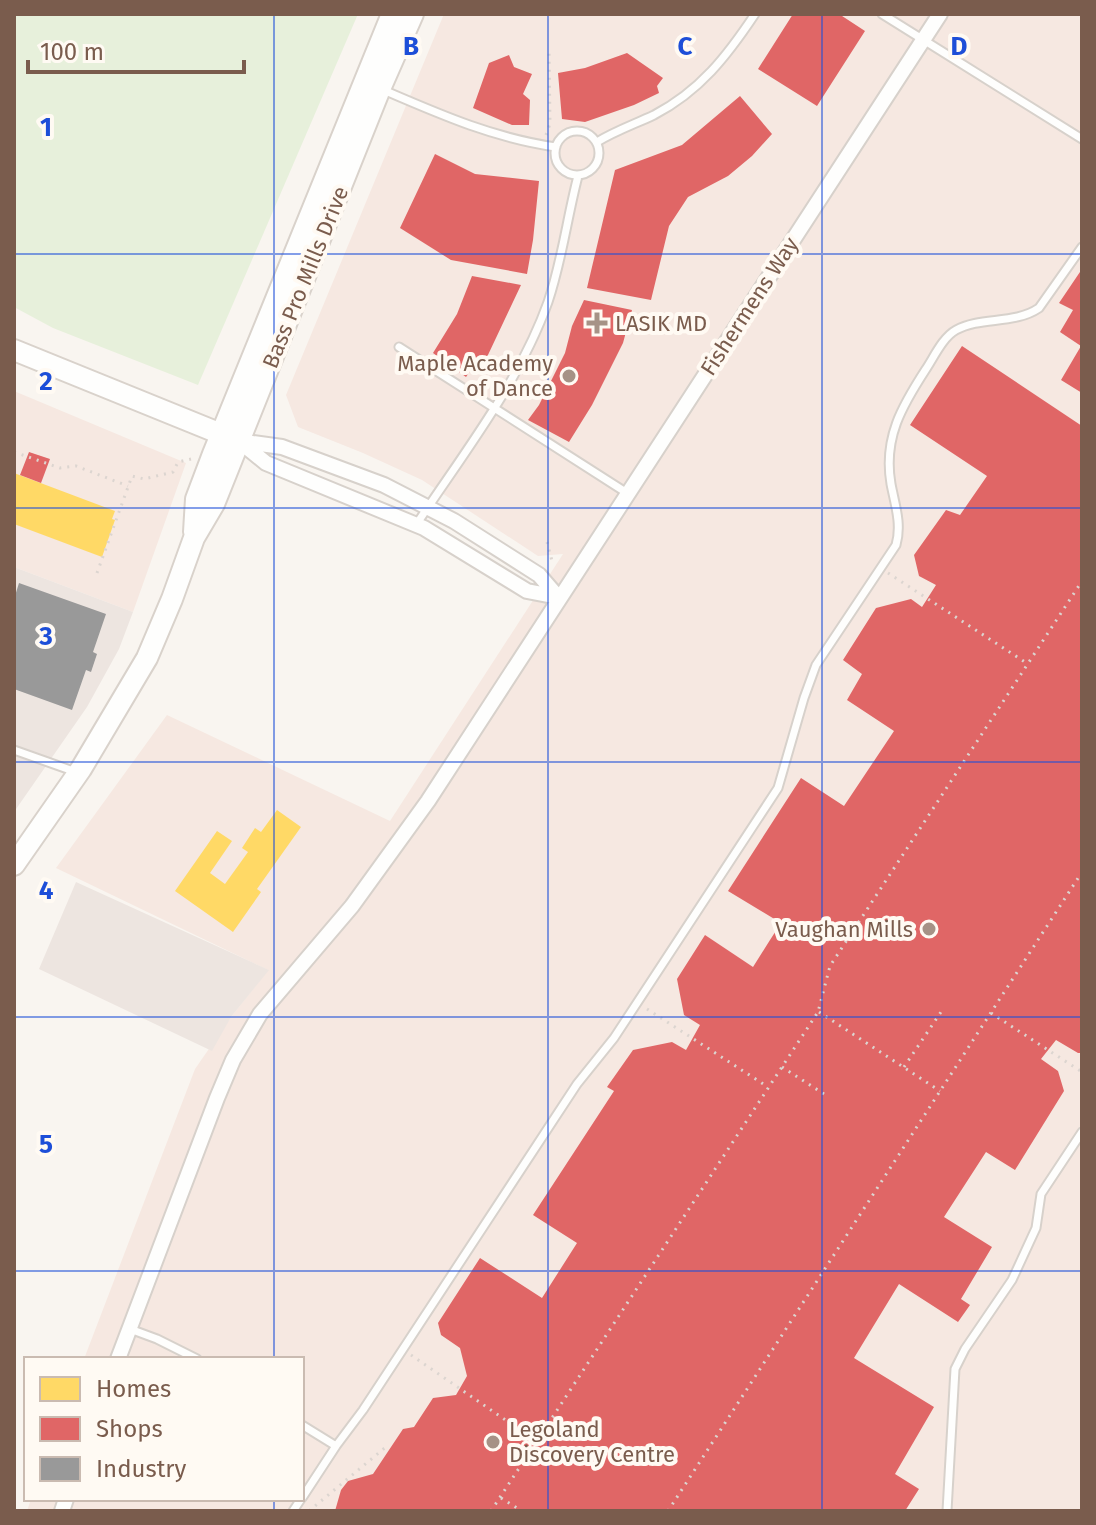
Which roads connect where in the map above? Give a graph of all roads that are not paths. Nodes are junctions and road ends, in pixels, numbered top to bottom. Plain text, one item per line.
1 (392, 14) edge
2 (413, 14) edge
3 (755, 14) edge
4 (882, 14) edge
5 (940, 14) edge
6 (924, 38) junction
7 (380, 89) junction
8 (1082, 139) edge
9 (597, 142) junction
10 (556, 147) junction
11 (578, 176) junction
12 (1082, 247) edge
13 (399, 347) dead end
14 (14, 350) edge
15 (494, 409) junction
16 (230, 438) junction
17 (627, 493) junction
18 (428, 507) junction
19 (416, 525) junction
20 (558, 597) junction
21 (14, 750) edge
22 (78, 773) junction
23 (14, 865) edge
24 (1082, 1132) edge
25 (129, 1329) junction
26 (119, 1357) edge
27 (193, 1357) edge
28 (304, 1426) edge
29 (336, 1446) junction
30 (304, 1495) edge
31 (947, 1511) edge

1 - 16 street, Bass Pro Mills Drive
2 - 7 street, Bass Pro Mills Drive
3 - 9 lane
4 - 6 lane
5 - 6 street, Fishermens Way
6 - 8 lane
6 - 17 street, Fishermens Way
7 - 10 lane
7 - 16 street, Bass Pro Mills Drive
9 - 10 lane
9 - 11 lane
10 - 11 lane
11 - 15 lane
12 - 29 lane
13 - 15 lane
14 - 16 street
15 - 17 lane
15 - 18 lane
16 - 18 street
16 - 19 street
16 - 22 street, Bass Pro Mills Drive
17 - 20 street, Fishermens Way
18 - 19 lane
18 - 20 street
19 - 20 street
20 - 25 street, Fishermens Way
21 - 22 lane
22 - 23 street, Bass Pro Mills Drive
24 - 31 lane
25 - 26 street, Fishermens Way
25 - 27 lane
28 - 29 lane
29 - 30 lane

